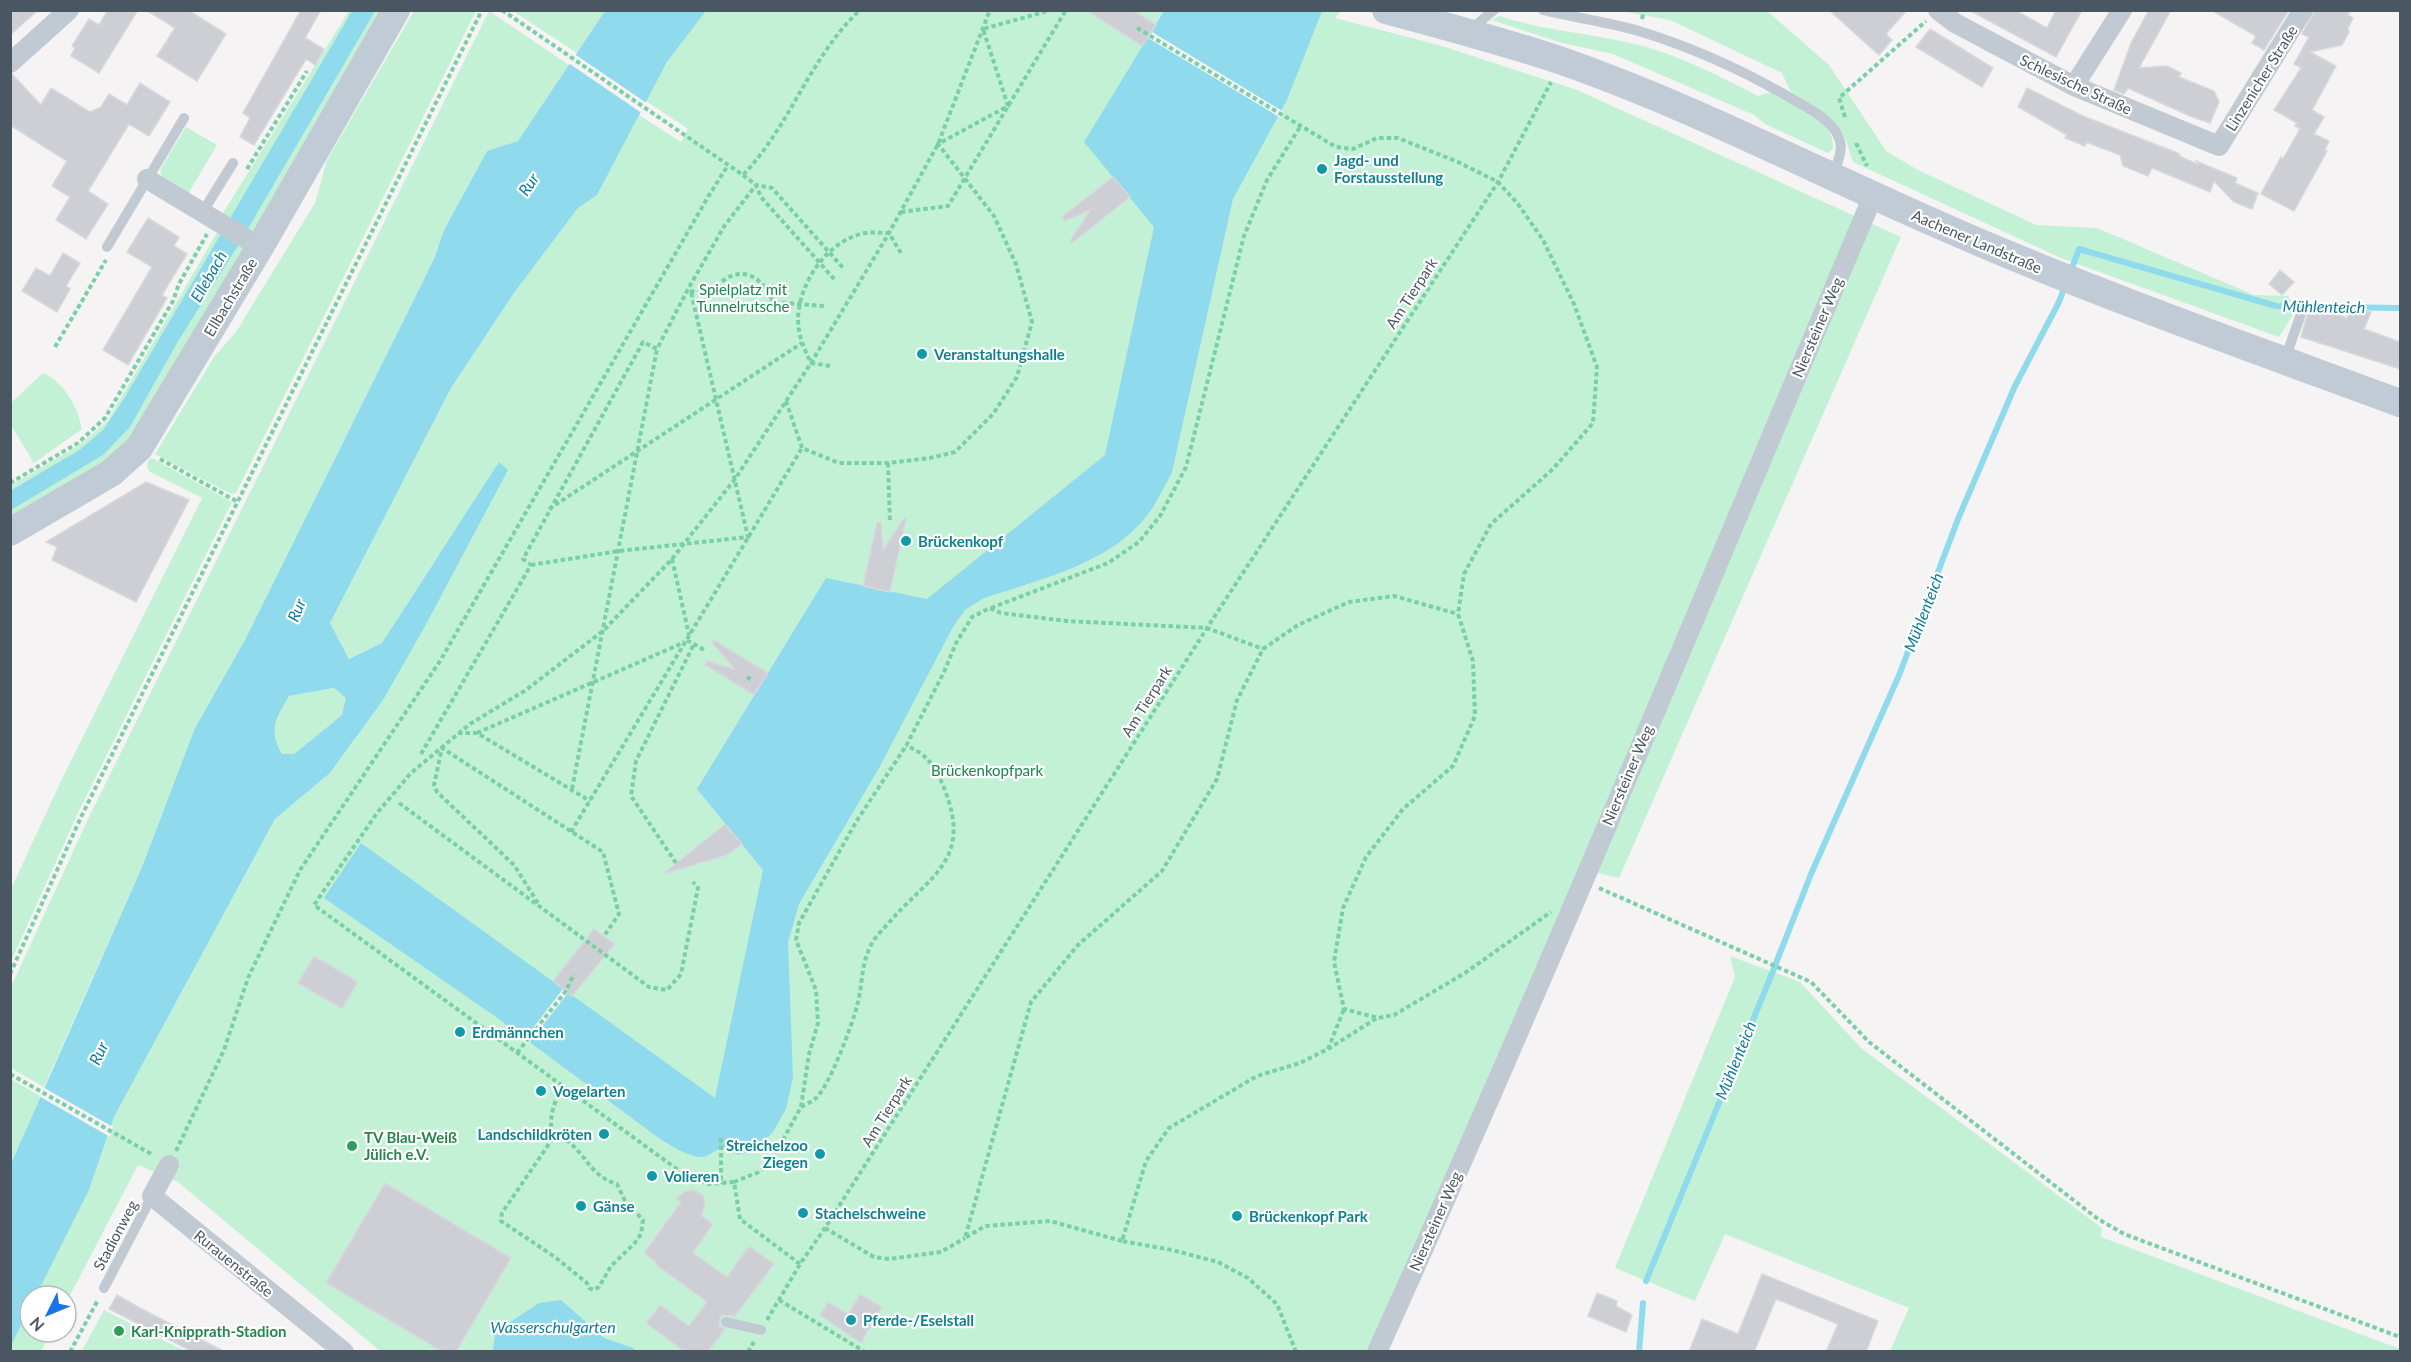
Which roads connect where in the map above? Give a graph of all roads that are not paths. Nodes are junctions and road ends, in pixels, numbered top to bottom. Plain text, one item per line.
1 (69, 10) edge
2 (396, 10) edge
3 (1386, 10) edge
4 (1494, 10) edge
5 (1543, 10) edge
6 (2122, 10) edge
7 (2303, 10) edge
8 (1938, 11) edge
9 (1469, 31) junction
10 (10, 63) edge
11 (2074, 86) junction
12 (184, 118) dead end
13 (2219, 146) joint
14 (233, 163) dead end
15 (1831, 177) junction
16 (147, 179) junction
17 (1873, 184) junction
18 (213, 219) junction
19 (254, 244) junction
20 (107, 247) road end
21 (2301, 314) dead end
22 (2285, 360) junction
23 (2400, 403) edge
24 (10, 532) edge
25 (169, 1165) road end
26 (152, 1197) junction
27 (104, 1288) road end
28 (726, 1322) dead end
29 (761, 1330) road end
30 (344, 1352) edge
31 (1377, 1352) edge

1 - 10 street
2 - 19 main road, Ellbachstraße
3 - 9 main road, Aachener Landstraße
4 - 9 lane
5 - 15 lane
6 - 11 street
7 - 13 street, Linzenicher Straße
8 - 11 street, Schlesische Straße
9 - 15 main road, Aachener Landstraße
11 - 13 street, Schlesische Straße
12 - 16 lane
14 - 18 lane
15 - 17 main road, Aachener Landstraße
16 - 18 street
16 - 20 lane
17 - 22 main road, Aachener Landstraße
17 - 31 street, Niersteiner Weg
18 - 19 street
19 - 24 main road, Ellbachstraße
21 - 22 lane
22 - 23 main road, Aachener Landstraße
25 - 26 street
26 - 27 lane, Stadionweg
26 - 30 street, Rurauenstraße
28 - 29 lane

